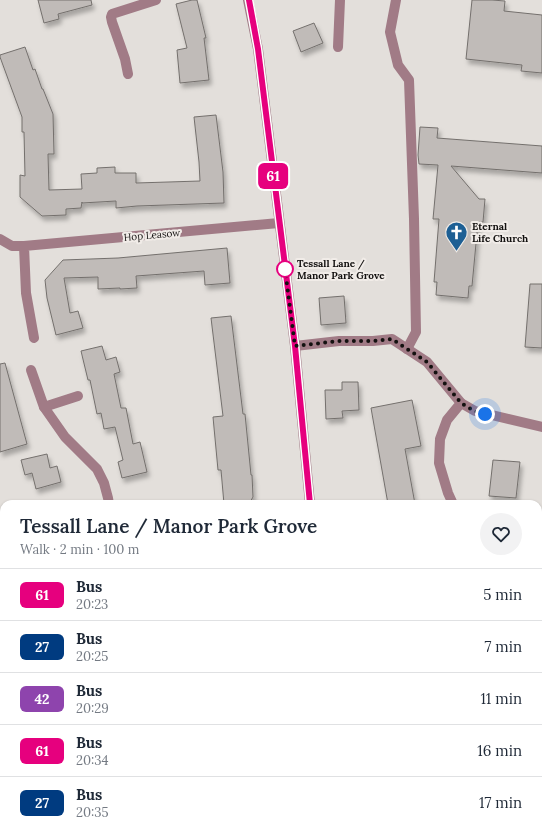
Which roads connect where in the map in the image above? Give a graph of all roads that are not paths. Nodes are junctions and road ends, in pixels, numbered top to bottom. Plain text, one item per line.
1 (156, 0) edge
2 (248, 0) edge
3 (340, 0) edge
4 (396, 0) edge
5 (338, 47) dead end
6 (128, 74) dead end
7 (279, 223) junction
8 (0, 239) edge
9 (24, 246) junction
10 (34, 338) dead end
11 (295, 346) junction
12 (407, 349) junction
13 (31, 370) dead end
14 (78, 396) dead end
15 (461, 403) junction
16 (44, 407) junction
17 (542, 427) edge
18 (108, 500) edge
19 (310, 500) edge
20 (451, 500) edge

1 - 6 street
2 - 7 street
3 - 5 street
4 - 12 street
7 - 9 street, Hop Leasow
7 - 11 street
8 - 9 street, Hop Leasow
9 - 10 street
11 - 12 street
11 - 19 street
12 - 15 street
13 - 16 street
14 - 16 street
15 - 17 street
15 - 20 street
16 - 18 street

